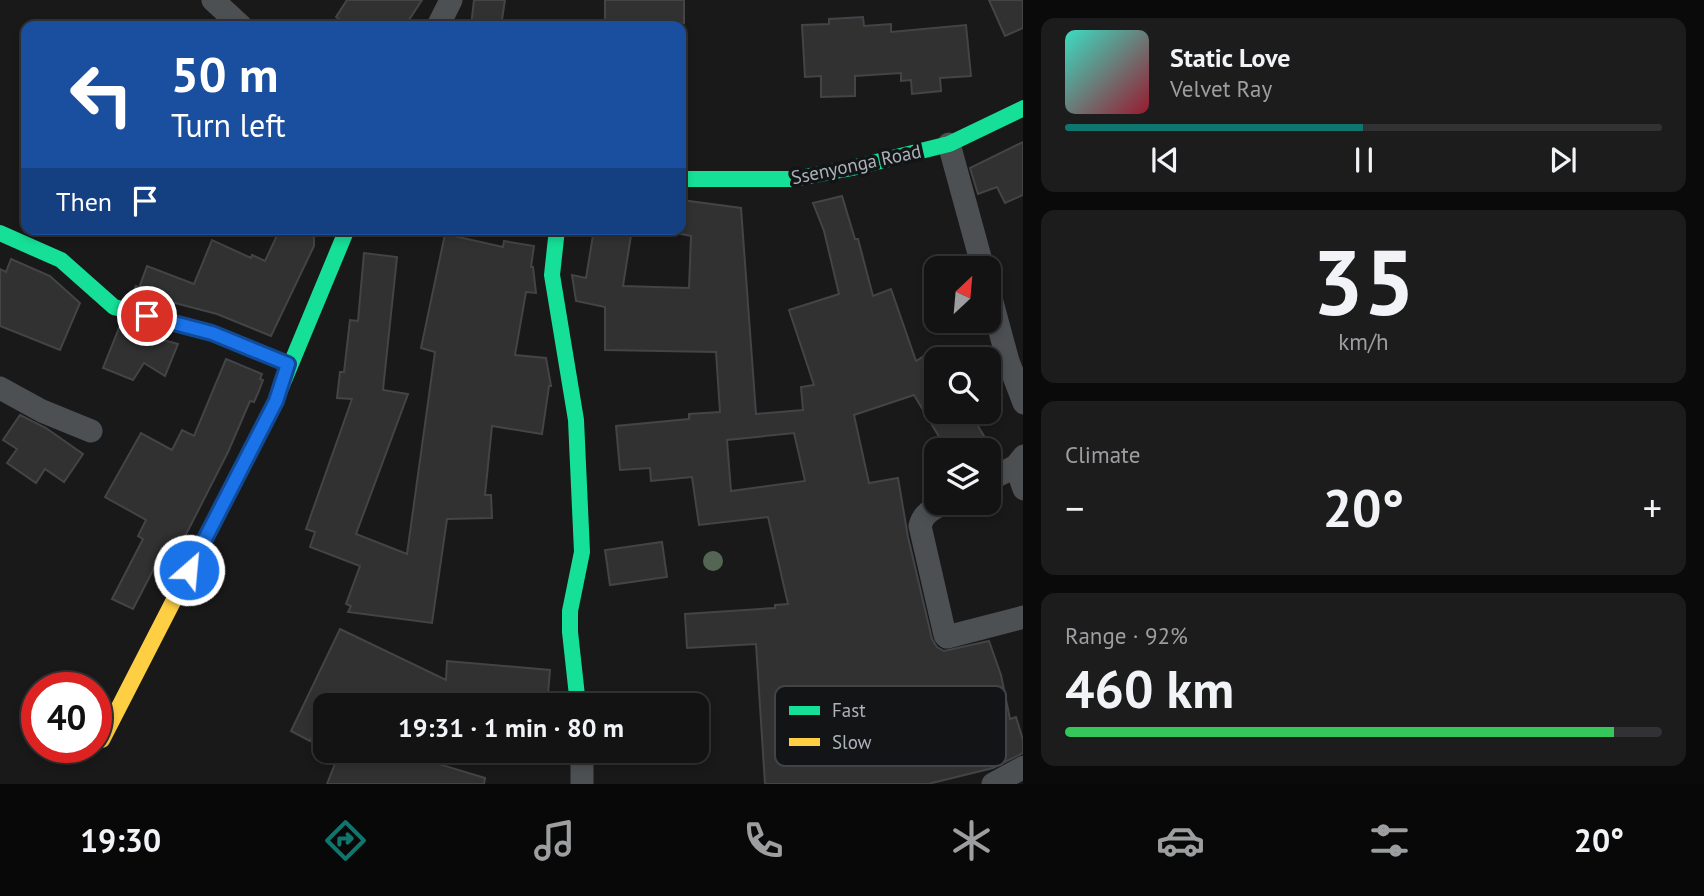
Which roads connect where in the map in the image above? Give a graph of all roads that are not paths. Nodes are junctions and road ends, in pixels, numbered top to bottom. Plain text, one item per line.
1 (213, 0) edge
2 (451, 0) edge
3 (236, 21) edge
4 (440, 21) edge
5 (1023, 108) edge
6 (949, 144) junction
7 (686, 179) edge
8 (0, 233) edge
9 (345, 235) edge
10 (556, 235) edge
11 (979, 256) edge
12 (1000, 333) edge
13 (288, 364) junction
14 (0, 388) edge
15 (1023, 403) edge
16 (91, 431) dead end
17 (1019, 461) edge
18 (1001, 472) edge
19 (1023, 489) edge
20 (925, 515) edge
21 (1023, 617) edge
22 (577, 693) edge
23 (112, 721) edge
24 (582, 763) edge
25 (1023, 766) edge
26 (582, 784) edge
27 (993, 784) edge

1 - 3 street
2 - 4 street
5 - 6 street, Ssenyonga Road
6 - 7 street, Ssenyonga Road
6 - 11 street
8 - 13 street
9 - 13 street
10 - 22 street
12 - 15 street
13 - 23 street
14 - 16 street
17 - 18 street
17 - 19 street
20 - 21 street
24 - 26 street
25 - 27 street

